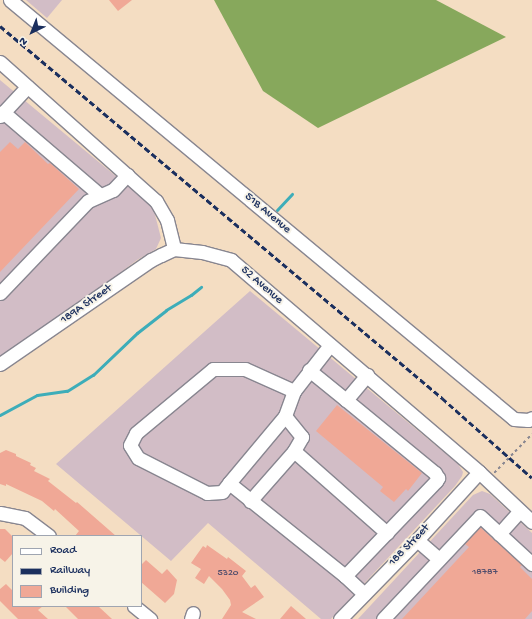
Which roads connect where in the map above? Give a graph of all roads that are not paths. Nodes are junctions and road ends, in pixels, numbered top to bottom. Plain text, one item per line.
1 (10, 0) edge
2 (0, 62) edge
3 (27, 87) junction
4 (2, 114) edge
5 (127, 175) junction
6 (100, 195) junction
7 (174, 249) junction
8 (0, 293) edge
9 (330, 345) junction
10 (0, 364) edge
11 (309, 370) junction
12 (367, 375) junction
13 (294, 391) junction
14 (346, 400) junction
15 (285, 416) junction
16 (530, 419) edge
17 (294, 451) junction
18 (479, 472) junction
19 (229, 483) junction
20 (250, 500) junction
21 (520, 510) junction
22 (0, 513) edge
23 (532, 522) edge
24 (387, 533) junction
25 (499, 534) junction
26 (48, 535) edge
27 (417, 540) junction
28 (439, 559) junction
29 (532, 564) edge
30 (345, 576) junction
31 (364, 594) junction
32 (135, 607) edge
33 (150, 619) edge
34 (340, 619) edge
35 (383, 619) edge

1 - 16 street, 51B Avenue
2 - 3 street
3 - 4 street
3 - 5 street
4 - 6 street
5 - 6 street
5 - 7 street
6 - 8 street
7 - 9 street, 52 Avenue
7 - 10 street, 189A Street
9 - 11 street
9 - 12 street, 52 Avenue
11 - 13 street
11 - 14 street
12 - 14 street
12 - 18 street, 52 Avenue
13 - 15 street
13 - 19 street
14 - 24 street
15 - 17 street
15 - 19 street
17 - 20 street
17 - 24 street
18 - 21 street, 52 Avenue
18 - 27 street, 188 Street
19 - 20 street
20 - 30 street
21 - 23 street, 52 Avenue
21 - 25 street
22 - 26 street
24 - 30 street
25 - 28 street
25 - 29 street
27 - 28 street
27 - 31 street, 188 Street
28 - 35 street
30 - 31 street
31 - 34 street, 188 Street
32 - 33 street

